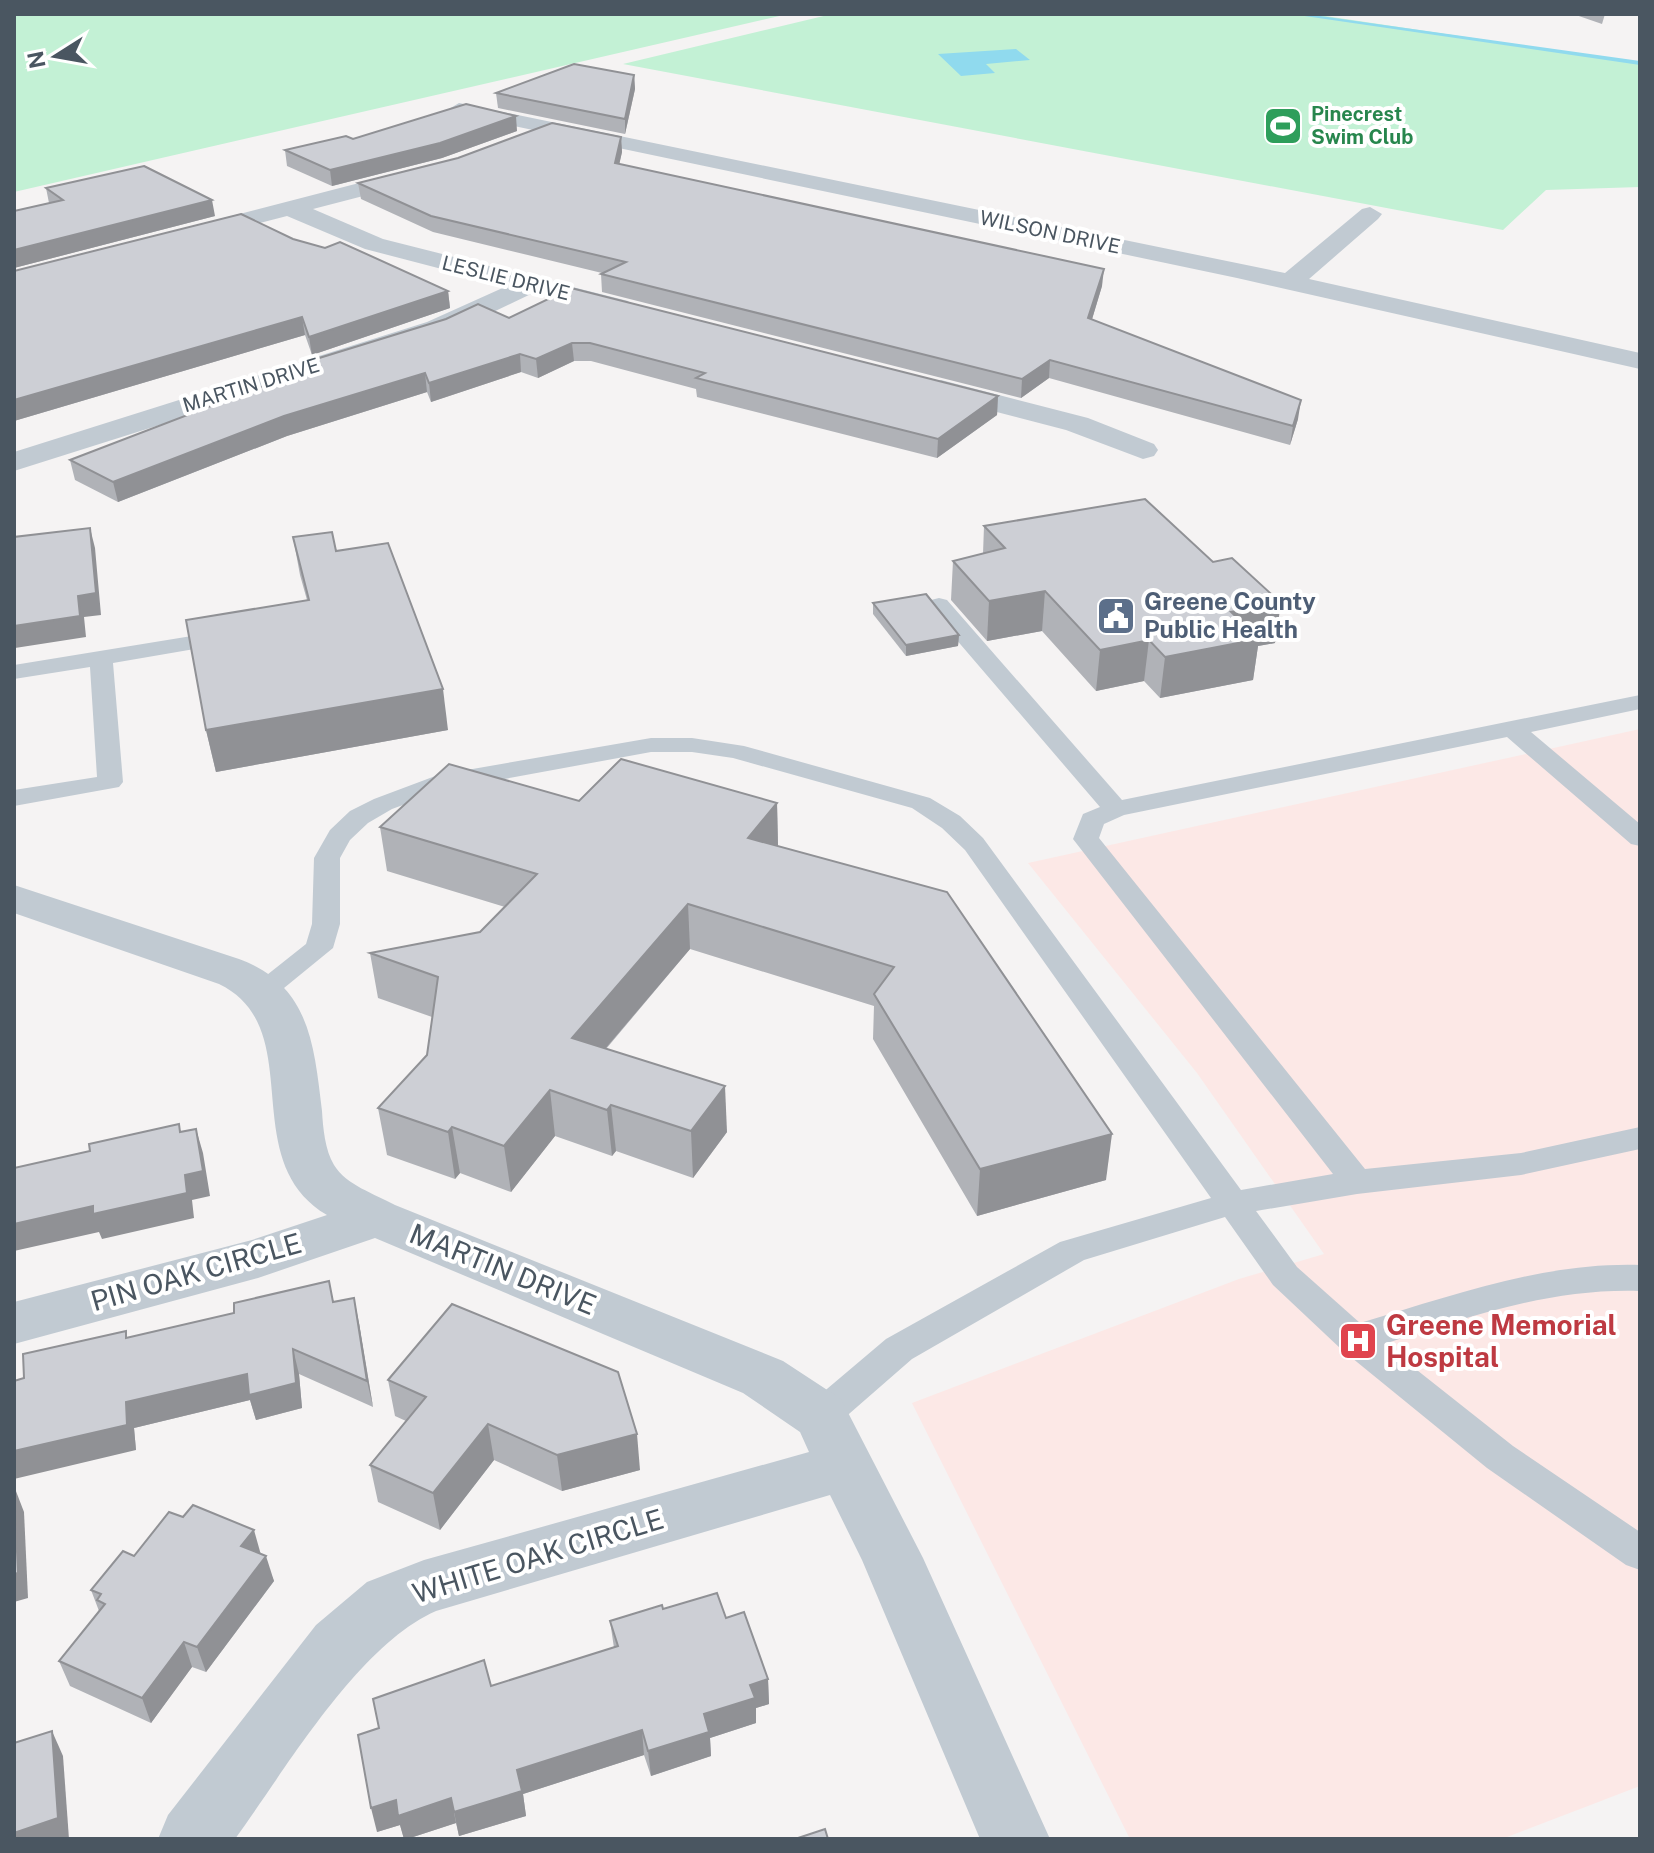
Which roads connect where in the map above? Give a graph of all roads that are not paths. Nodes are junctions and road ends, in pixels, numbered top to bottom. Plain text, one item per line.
1 (459, 109) edge
2 (552, 128) junction
3 (507, 147) edge
4 (439, 169) edge
5 (289, 208) junction
6 (1370, 214) dead end
7 (167, 239) edge
8 (1290, 282) junction
9 (530, 284) junction
10 (637, 312) edge
11 (1640, 361) edge
12 (913, 382) edge
13 (1143, 450) dead end
14 (14, 462) edge
15 (939, 605) edge
16 (204, 641) edge
17 (101, 658) junction
18 (14, 672) edge
19 (1640, 702) edge
20 (1514, 730) junction
21 (14, 798) edge
22 (1116, 809) junction
23 (1640, 838) edge
24 (14, 898) edge
25 (263, 990) junction
26 (1640, 1138) edge
27 (1357, 1182) junction
28 (1230, 1204) junction
29 (377, 1218) junction
30 (1640, 1278) edge
31 (14, 1323) edge
32 (1354, 1339) junction
33 (833, 1441) junction
34 (1640, 1553) edge
35 (193, 1839) edge
36 (1015, 1839) edge

1 - 2 street, WILSON DRIVE
2 - 3 street
2 - 8 street, WILSON DRIVE
4 - 5 street
5 - 7 street
5 - 9 street, LESLIE DRIVE
6 - 8 street
8 - 11 street, WILSON DRIVE
9 - 10 street, LESLIE DRIVE
9 - 14 street, MARTIN DRIVE
12 - 13 street
15 - 22 lane
16 - 17 lane
17 - 18 lane
17 - 21 lane
19 - 20 lane
20 - 22 lane
20 - 23 lane
22 - 27 lane
24 - 25 street
25 - 28 lane
25 - 29 street, MARTIN DRIVE
26 - 27 lane
27 - 28 lane
28 - 32 lane
28 - 33 lane
29 - 31 street, PIN OAK CIRCLE
29 - 33 street, MARTIN DRIVE
30 - 32 lane
32 - 34 lane
33 - 35 street, WHITE OAK CIRCLE
33 - 36 street, MARTIN DRIVE

